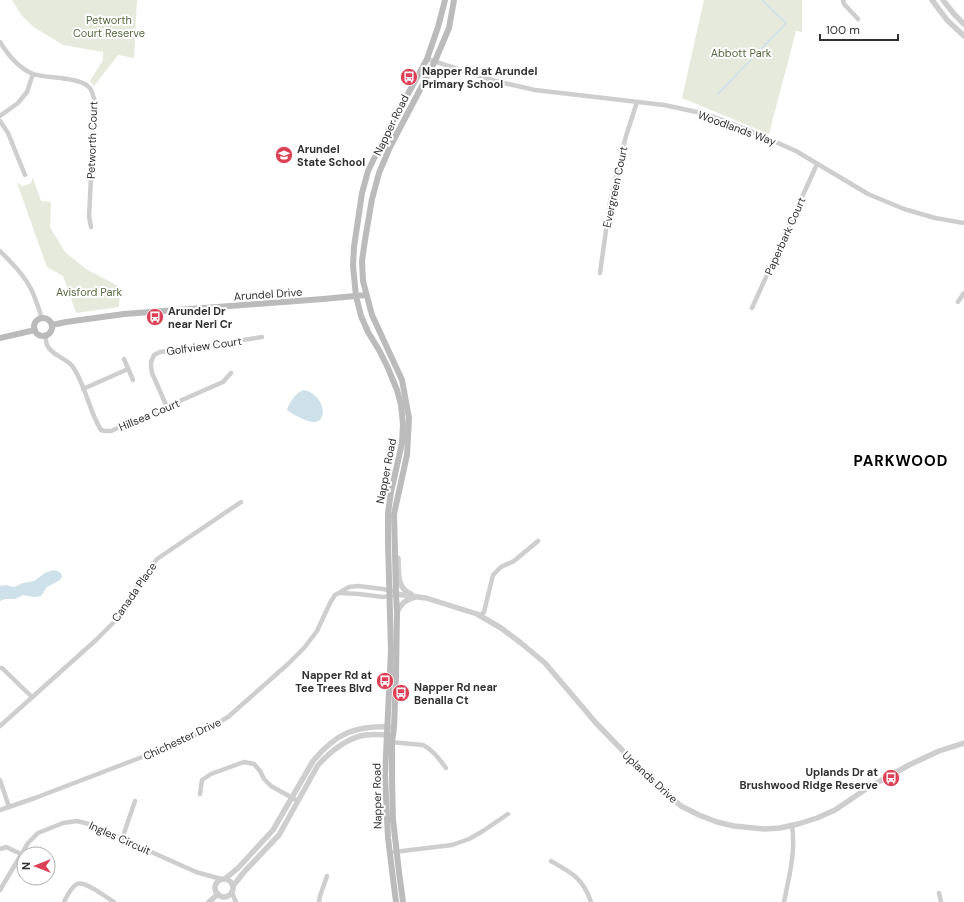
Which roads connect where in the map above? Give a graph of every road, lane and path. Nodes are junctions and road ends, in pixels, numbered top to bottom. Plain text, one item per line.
1 (445, 0) edge
2 (454, 0) edge
3 (843, 0) edge
4 (932, 0) edge
5 (943, 0) edge
6 (858, 19) dead end
7 (964, 24) edge
8 (964, 36) edge
9 (0, 42) edge
10 (427, 58) junction
11 (435, 61) junction
12 (33, 74) junction
13 (637, 102) junction
14 (0, 116) edge
15 (0, 121) edge
16 (817, 164) junction
17 (25, 174) dead end
18 (964, 223) edge
19 (91, 226) dead end
20 (0, 251) edge
21 (600, 273) dead end
22 (964, 293) edge
23 (366, 295) junction
24 (356, 296) junction
25 (958, 302) dead end
26 (752, 308) dead end
27 (42, 319) junction
28 (52, 326) junction
29 (35, 330) junction
30 (46, 336) junction
31 (262, 337) dead end
32 (0, 338) edge
33 (124, 359) dead end
34 (128, 370) junction
35 (231, 373) dead end
36 (133, 380) dead end
37 (83, 389) junction
38 (167, 407) junction
39 (241, 502) dead end
40 (538, 541) dead end
41 (394, 544) junction
42 (389, 590) junction
43 (339, 593) junction
44 (396, 594) junction
45 (389, 597) junction
46 (417, 597) junction
47 (397, 612) junction
48 (480, 616) junction
49 (0, 668) edge
50 (32, 697) junction
51 (0, 726) edge
52 (387, 726) junction
53 (394, 727) junction
54 (390, 738) junction
55 (964, 743) edge
56 (446, 768) dead end
57 (0, 780) edge
58 (200, 794) dead end
59 (292, 798) junction
60 (298, 801) junction
61 (135, 802) dead end
62 (9, 807) junction
63 (0, 810) edge
64 (508, 814) dead end
65 (792, 826) junction
66 (122, 839) junction
67 (26, 846) edge
68 (0, 849) edge
69 (16, 851) edge
70 (397, 852) junction
71 (389, 853) junction
72 (551, 861) dead end
73 (16, 863) edge
74 (327, 876) dead end
75 (224, 879) junction
76 (234, 886) junction
77 (0, 890) edge
78 (232, 893) junction
79 (218, 894) junction
80 (939, 894) dead end
81 (64, 902) edge
82 (114, 902) edge
83 (209, 902) edge
84 (236, 902) edge
85 (319, 902) edge
86 (396, 902) edge
87 (403, 902) edge
88 (591, 902) edge
89 (784, 902) edge
90 (941, 902) edge

1 - 10 main road, Napper Road
2 - 11 main road, Napper Road
3 - 6 street
4 - 8 street
5 - 7 street
9 - 12 street, Petworth Court
10 - 11 street, Woodlands Way
10 - 24 main road, Napper Road
11 - 13 street, Woodlands Way
11 - 23 main road, Napper Road
12 - 14 street
12 - 19 street, Petworth Court
13 - 16 street, Woodlands Way
13 - 21 street, Evergreen Court
15 - 17 street
16 - 18 street, Woodlands Way
16 - 26 street, Paperbark Court
20 - 27 street
22 - 25 street
23 - 24 main road, Arundel Drive
23 - 41 main road, Napper Road
24 - 28 main road, Arundel Drive
24 - 42 main road, Napper Road
27 - 28 main road
27 - 29 main road
28 - 30 main road
29 - 30 main road
29 - 32 main road
30 - 37 street, Hillsea Court
31 - 38 street, Golfview Court
33 - 34 street
34 - 36 street
34 - 37 street
35 - 38 street, Hillsea Court
37 - 38 street, Hillsea Court
39 - 50 street, Canada Place
40 - 48 street
41 - 44 main road, Napper Road
41 - 46 street
42 - 43 street
42 - 44 street
42 - 45 main road, Napper Road
43 - 45 street
43 - 62 street, Chichester Drive
44 - 45 street
44 - 46 street, Uplands Drive
44 - 47 main road, Napper Road
45 - 52 main road, Napper Road
46 - 47 street
46 - 48 street, Uplands Drive
47 - 53 main road, Napper Road
48 - 65 street, Uplands Drive
49 - 50 street
50 - 51 street, Canada Place
52 - 53 street
52 - 54 main road, Napper Road
52 - 59 street
53 - 54 main road, Napper Road
54 - 56 street
54 - 60 street
54 - 70 main road, Napper Road
54 - 71 main road, Napper Road
55 - 65 street, Uplands Drive
57 - 62 street
58 - 59 street
59 - 60 street
59 - 75 street
60 - 76 street
61 - 66 street
62 - 63 street, Chichester Drive
64 - 70 street
65 - 89 street
66 - 67 street, Ingles Circuit
66 - 75 street, Ingles Circuit
68 - 69 street
70 - 71 street
70 - 87 main road, Napper Road
71 - 86 main road, Napper Road
72 - 88 street
73 - 77 street, Ingles Circuit
74 - 85 street
75 - 76 street
75 - 79 street
76 - 78 street
78 - 79 street
78 - 84 street
79 - 83 street
80 - 90 street
81 - 82 street

